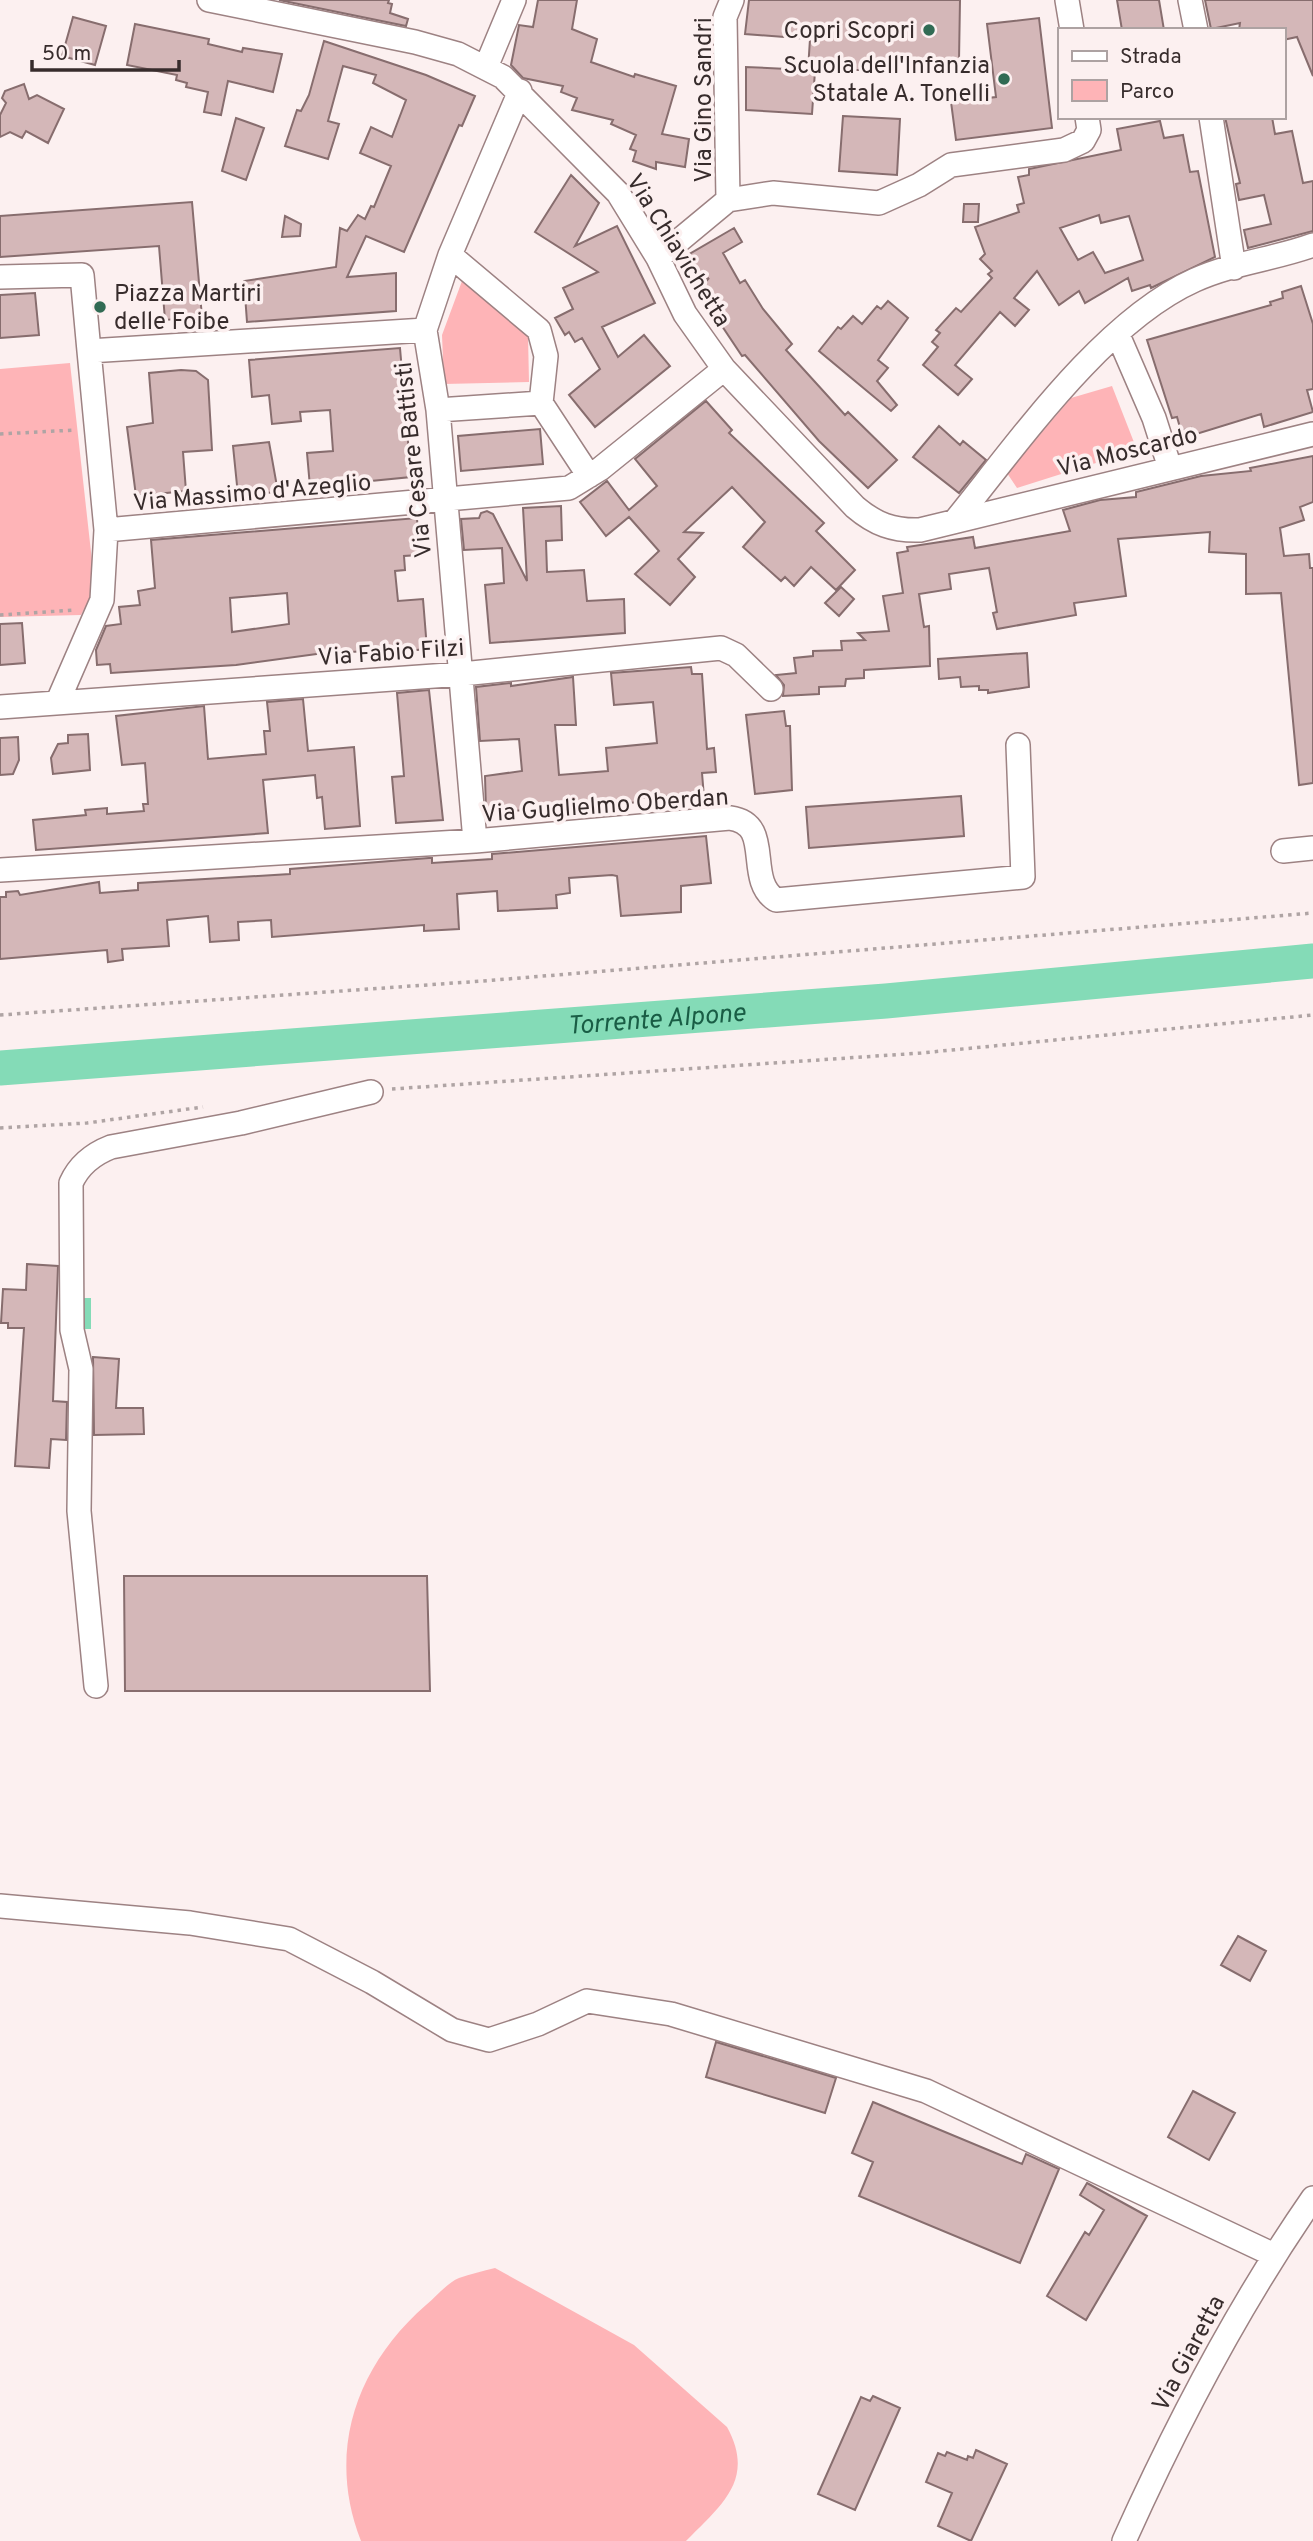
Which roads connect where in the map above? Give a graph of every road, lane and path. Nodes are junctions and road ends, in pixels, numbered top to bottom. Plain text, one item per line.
1 (209, 0) edge
2 (514, 0) edge
3 (732, 0) edge
4 (1067, 0) edge
5 (1191, 0) edge
6 (1072, 28) edge
7 (1196, 28) edge
8 (486, 67) junction
9 (520, 91) junction
10 (1087, 119) edge
11 (1211, 119) edge
12 (729, 200) junction
13 (1313, 245) edge
14 (450, 256) junction
15 (658, 258) junction
16 (1234, 268) junction
17 (0, 277) edge
18 (425, 330) junction
19 (1118, 335) junction
20 (89, 351) junction
21 (724, 369) junction
22 (541, 403) junction
23 (438, 410) junction
24 (95, 428) junction
25 (0, 434) edge
26 (1313, 434) edge
27 (1170, 468) junction
28 (589, 476) junction
29 (444, 501) junction
30 (955, 521) junction
31 (106, 530) junction
32 (99, 608) junction
33 (0, 615) edge
34 (462, 674) junction
35 (771, 689) dead end
36 (58, 701) junction
37 (0, 707) edge
38 (1018, 745) dead end
39 (475, 841) junction
40 (1313, 848) edge
41 (1283, 851) dead end
42 (0, 870) edge
43 (1313, 913) edge
44 (0, 1015) edge
45 (1313, 1015) edge
46 (381, 1091) joint
47 (96, 1686) dead end
48 (0, 1906) edge
49 (1313, 2198) edge
50 (1274, 2255) junction
51 (1124, 2541) edge

1 - 8 street, Via Chiavichetta
2 - 8 street
3 - 12 street, Via Gino Sandri
4 - 6 street
5 - 7 street
8 - 9 street, Via Chiavichetta
9 - 14 street, Via Cesare Battisti
9 - 15 street, Via Chiavichetta
10 - 12 street, Via Gino Sandri
11 - 16 street
12 - 15 street, Via Gino Sandri
13 - 16 street
14 - 18 street, Via Cesare Battisti
14 - 22 street
15 - 21 street, Via Chiavichetta
16 - 19 street
17 - 20 street, Via Massimo d'Azeglio
18 - 20 street
18 - 23 street, Via Cesare Battisti
19 - 27 street
19 - 30 street
20 - 24 street, Via Massimo d'Azeglio
21 - 28 street, Via Massimo d'Azeglio
21 - 30 street, Via Chiavichetta
22 - 23 street
22 - 28 street
23 - 29 street, Via Cesare Battisti
24 - 25 path
24 - 31 street, Via Massimo d'Azeglio
26 - 27 street, Via Moscardo
27 - 30 street, Via Moscardo
28 - 29 street, Via Massimo d'Azeglio
29 - 31 street, Via Massimo d'Azeglio
29 - 34 street, Via Cesare Battisti
31 - 32 street, Via Massimo d'Azeglio
32 - 33 path
32 - 36 street, Via Massimo d'Azeglio
34 - 35 street, Via Fabio Filzi
34 - 36 street, Via Fabio Filzi
34 - 39 street, Via Cesare Battisti
36 - 37 street, Via Fabio Filzi
38 - 39 street, Via Guglielmo Oberdan
39 - 42 street, Via Guglielmo Oberdan
40 - 41 street
43 - 44 path
45 - 46 path
46 - 47 street
48 - 50 street
49 - 50 street, Via Giaretta
50 - 51 street, Via Giaretta

